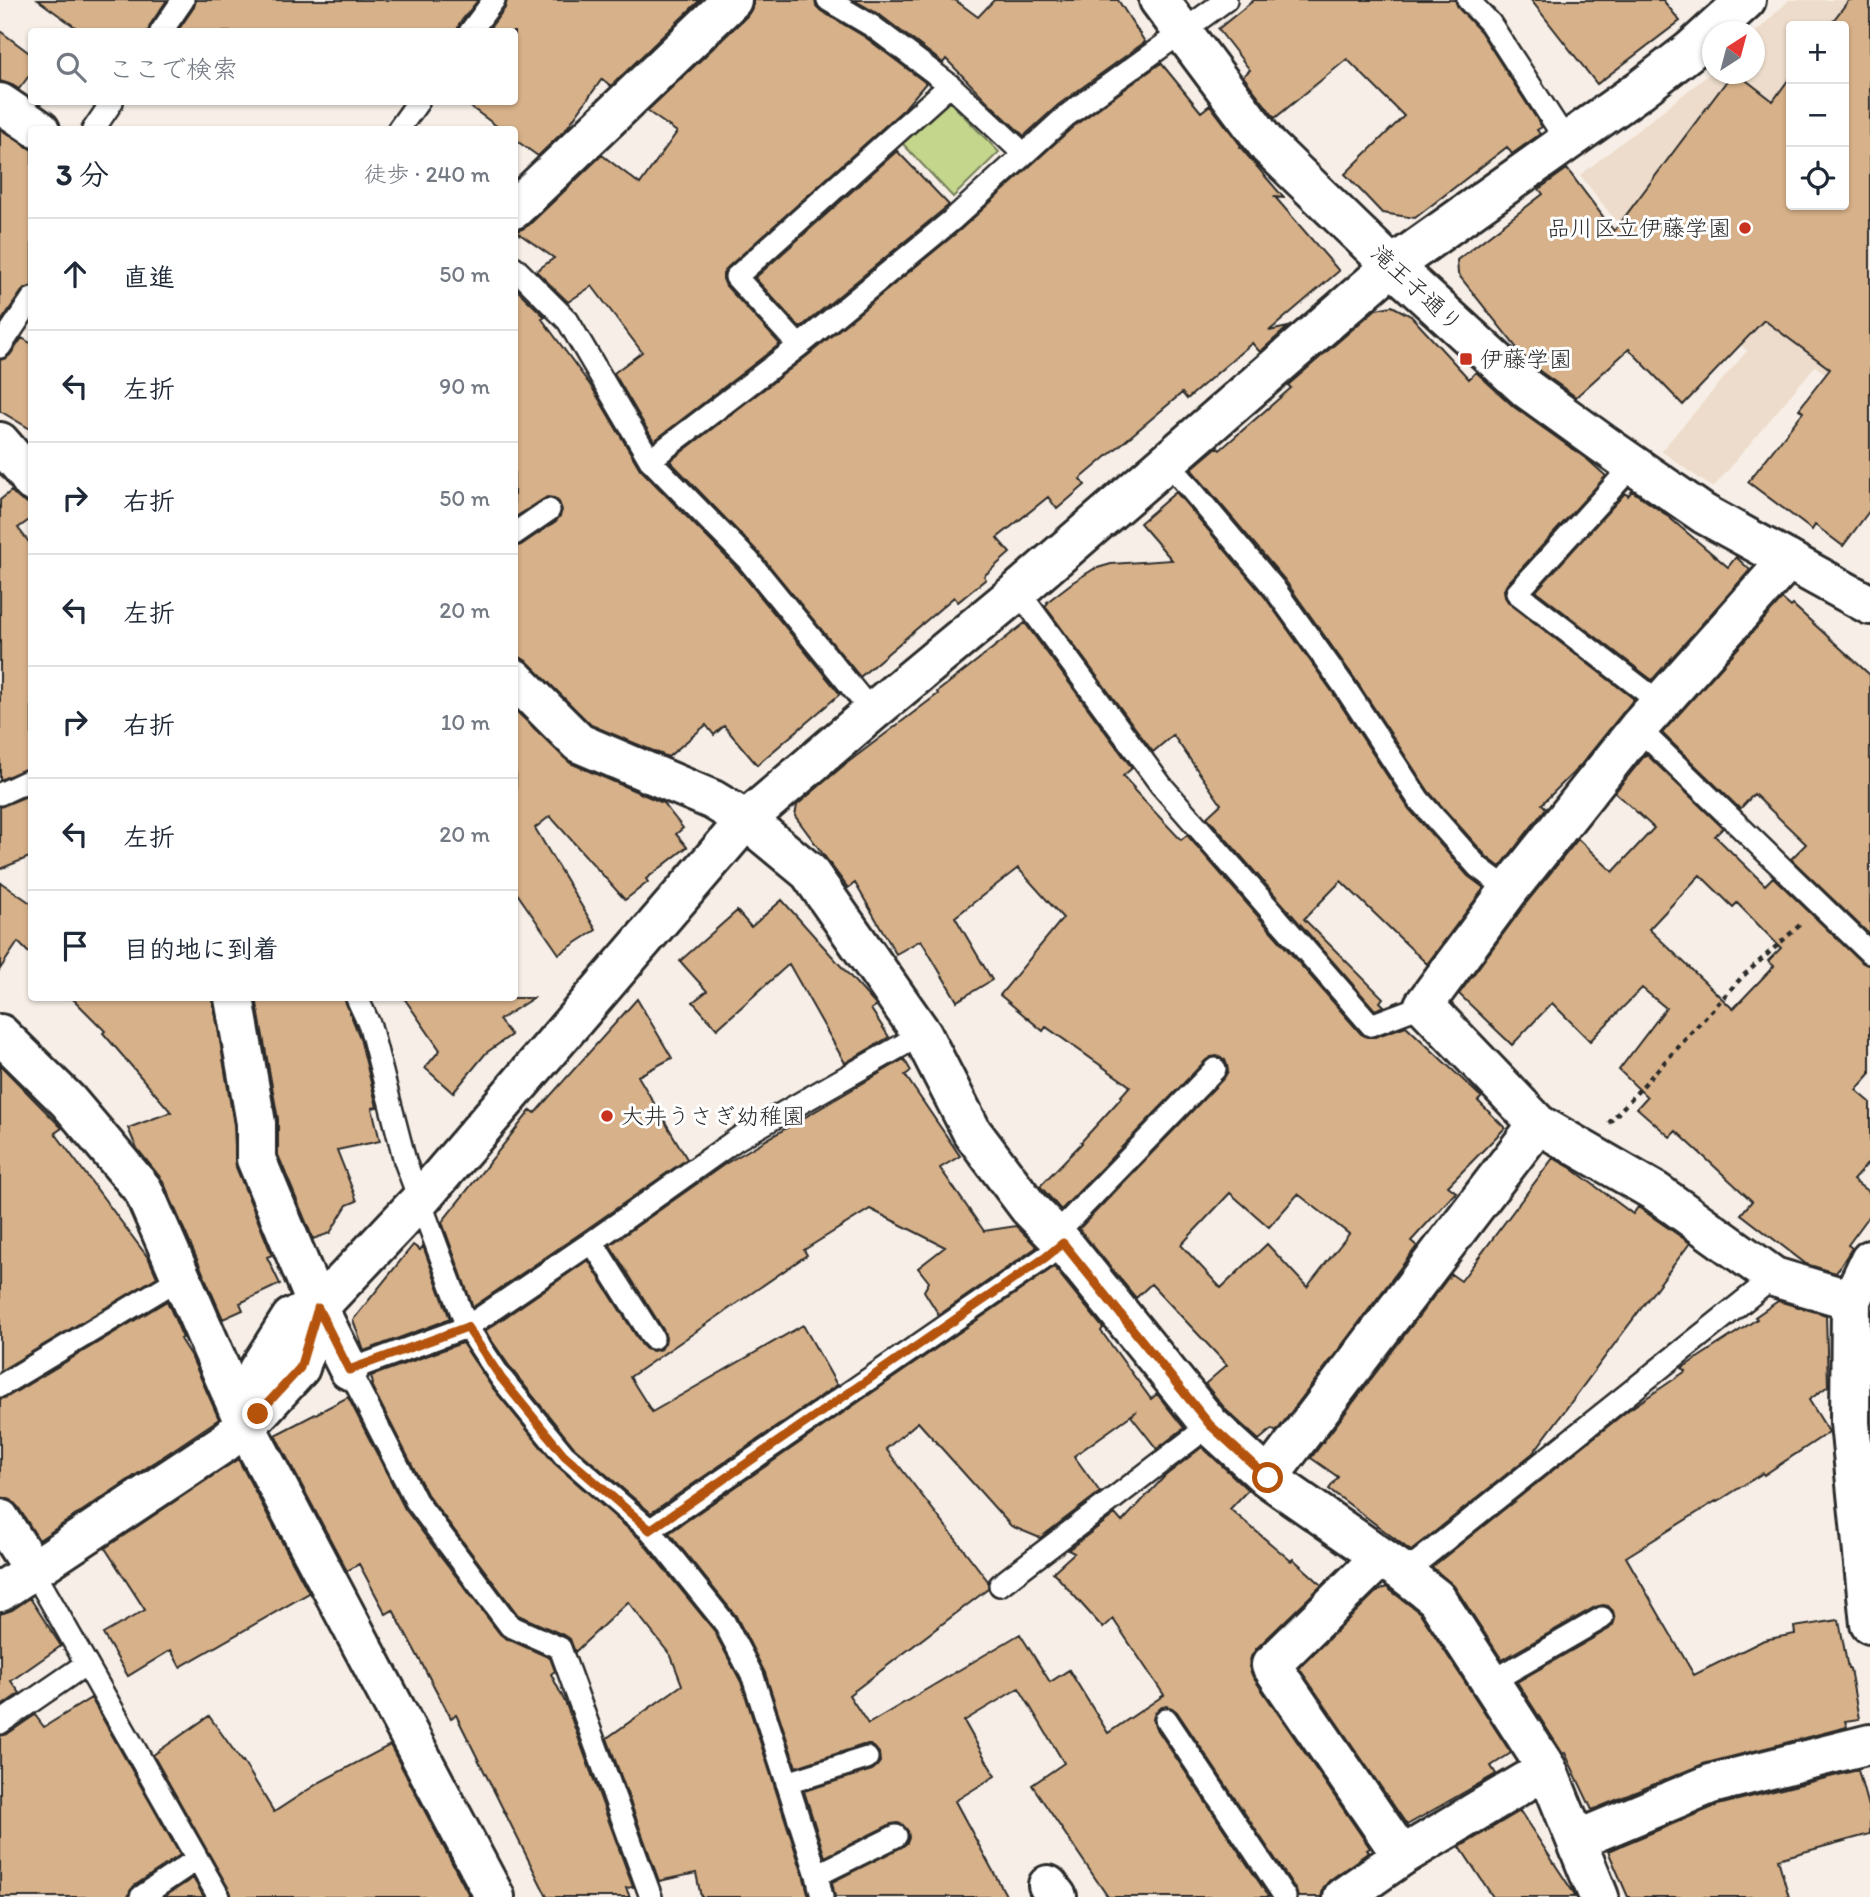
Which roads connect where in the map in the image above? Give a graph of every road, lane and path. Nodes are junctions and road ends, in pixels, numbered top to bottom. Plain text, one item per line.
1 (183, 0) edge
2 (494, 0) edge
3 (732, 0) edge
4 (828, 0) edge
5 (1159, 0) edge
6 (1226, 0) edge
7 (1468, 0) edge
8 (1746, 0) edge
9 (164, 28) edge
10 (473, 28) edge
11 (1181, 31) junction
12 (950, 85) junction
13 (0, 103) edge
14 (111, 105) edge
15 (416, 105) edge
16 (34, 126) edge
17 (96, 126) edge
18 (401, 126) edge
19 (1567, 142) junction
20 (1024, 154) junction
21 (518, 205) edge
22 (1392, 266) junction
23 (518, 271) edge
24 (28, 305) edge
25 (799, 346) junction
26 (0, 347) edge
27 (0, 442) edge
28 (650, 460) junction
29 (1167, 461) junction
30 (1633, 465) junction
31 (28, 476) edge
32 (548, 510) dead end
33 (518, 531) edge
34 (1788, 560) junction
35 (1017, 591) junction
36 (1870, 605) edge
37 (518, 682) edge
38 (872, 712) junction
39 (1649, 715) junction
40 (28, 781) edge
41 (0, 794) edge
42 (746, 820) junction
43 (1509, 890) junction
44 (1821, 906) junction
45 (1870, 953) edge
46 (235, 1001) edge
47 (358, 1001) edge
48 (1423, 1005) junction
49 (0, 1034) edge
50 (922, 1034) junction
51 (1215, 1069) dead end
52 (1538, 1124) junction
53 (1584, 1151) junction
54 (421, 1199) junction
55 (1059, 1239) junction
56 (592, 1242) junction
57 (1870, 1260) edge
58 (1774, 1277) junction
59 (180, 1278) junction
60 (318, 1308) junction
61 (467, 1327) junction
62 (1857, 1327) edge
63 (653, 1338) dead end
64 (349, 1370) junction
65 (0, 1387) edge
66 (245, 1425) junction
67 (1210, 1425) junction
68 (1268, 1478) junction
69 (0, 1519) edge
70 (650, 1530) junction
71 (1392, 1564) junction
72 (33, 1570) junction
73 (1000, 1585) dead end
74 (0, 1592) edge
75 (1602, 1618) dead end
76 (1870, 1624) edge
77 (86, 1664) junction
78 (1491, 1682) junction
79 (1166, 1718) dead end
80 (0, 1723) edge
81 (1870, 1744) edge
82 (867, 1758) dead end
83 (1547, 1769) junction
84 (787, 1783) junction
85 (896, 1836) dead end
86 (1577, 1840) junction
87 (1402, 1856) junction
88 (197, 1859) junction
89 (817, 1875) junction
90 (141, 1897) edge
91 (219, 1897) edge
92 (495, 1897) edge
93 (651, 1897) edge
94 (822, 1897) edge
95 (1285, 1897) edge
96 (1343, 1897) edge
97 (1599, 1897) edge

1 - 9 lane
2 - 10 lane
3 - 21 street
4 - 12 lane
5 - 11 street, 滝王子通り
6 - 11 lane
7 - 19 lane
8 - 19 street
11 - 20 lane
11 - 22 street, 滝王子通り
12 - 20 lane
12 - 25 lane
13 - 16 street
14 - 17 lane
15 - 18 lane
19 - 22 street
20 - 25 lane
22 - 29 street
22 - 30 street, 滝王子通り
23 - 28 lane
24 - 26 lane
25 - 28 lane
27 - 31 street
28 - 38 lane
29 - 35 street
29 - 43 lane
30 - 34 street, 滝王子通り
30 - 39 lane
32 - 33 lane
34 - 36 street, 滝王子通り
34 - 39 street
35 - 38 street
35 - 48 lane
37 - 42 street
38 - 42 street
39 - 43 street
39 - 44 lane
40 - 41 lane
42 - 50 street
42 - 54 street
43 - 48 street
44 - 45 lane
44 - 53 path
46 - 60 street
47 - 54 lane
48 - 52 street
49 - 59 street
50 - 55 street
50 - 56 lane
51 - 55 lane
52 - 53 street
52 - 68 street
53 - 58 street
54 - 60 street
54 - 61 lane
55 - 67 street
55 - 70 lane
56 - 61 lane
56 - 63 lane
57 - 62 street
58 - 62 street
58 - 71 lane
59 - 65 lane
59 - 66 street
60 - 64 street
60 - 66 street
61 - 64 lane
61 - 70 lane
62 - 76 street
64 - 93 lane
66 - 72 street
66 - 92 street
67 - 68 street
67 - 73 lane
68 - 71 street
69 - 72 street
70 - 84 lane
71 - 78 street
71 - 87 street
72 - 74 street
72 - 77 lane
75 - 78 lane
77 - 80 lane
77 - 88 lane
78 - 83 street
79 - 95 lane
81 - 86 street
82 - 84 lane
83 - 86 street
83 - 87 street
84 - 89 lane
85 - 89 lane
86 - 97 street
87 - 96 street
88 - 90 lane
88 - 91 lane
89 - 94 lane

